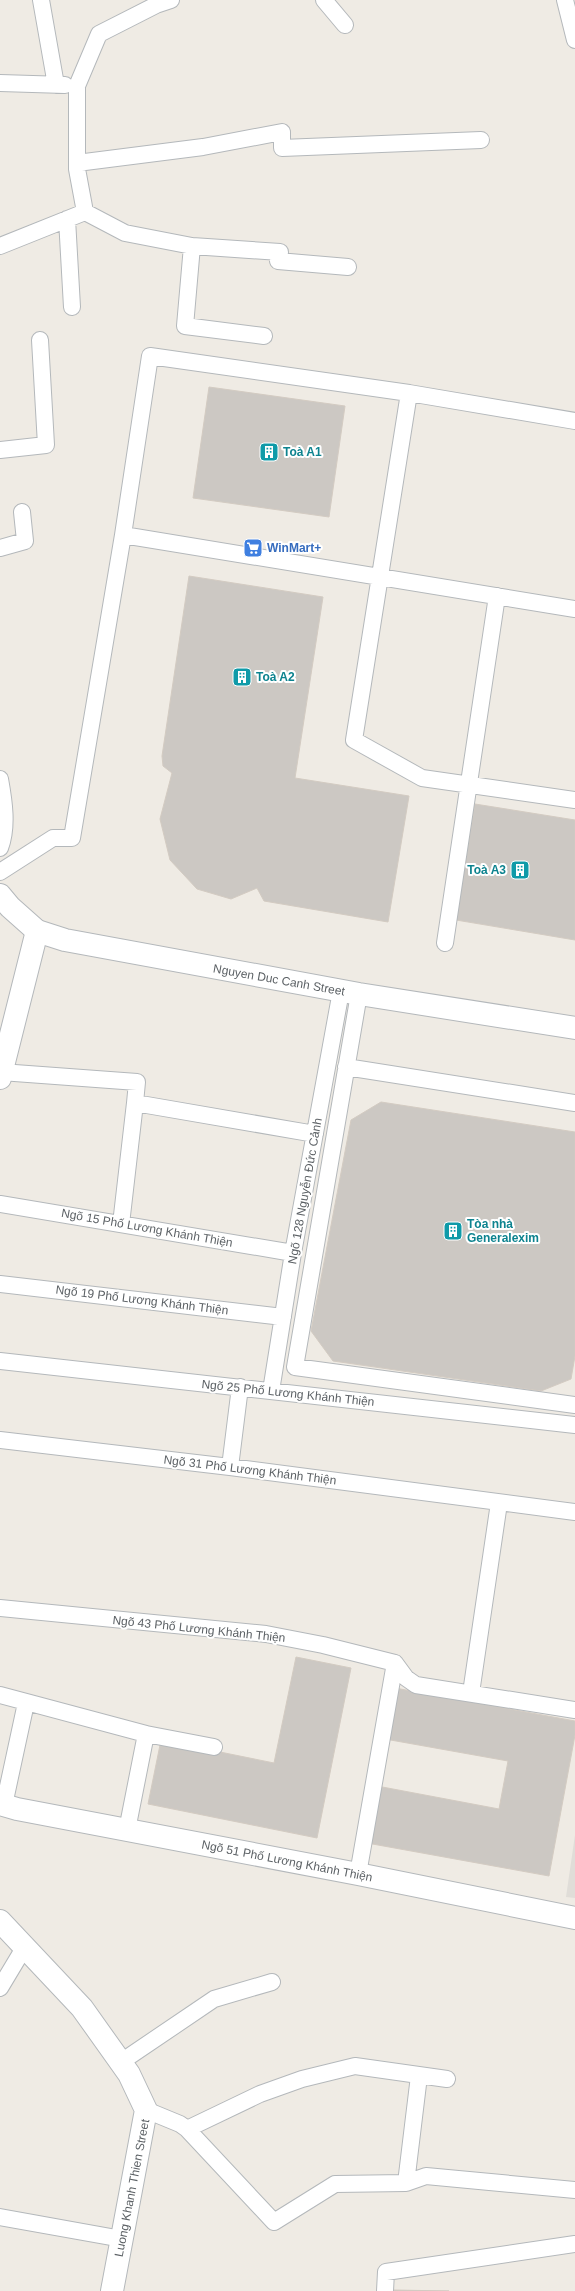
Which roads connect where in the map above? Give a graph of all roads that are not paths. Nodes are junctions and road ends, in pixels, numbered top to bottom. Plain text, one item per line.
1 (41, 0) edge
2 (171, 0) edge
3 (324, 0) edge
4 (568, 2) edge
5 (144, 5) edge
6 (345, 25) dead end
7 (575, 40) edge
8 (0, 83) edge
9 (56, 85) junction
10 (77, 86) junction
11 (482, 140) dead end
12 (77, 163) junction
13 (85, 212) junction
14 (68, 219) junction
15 (0, 246) edge
16 (192, 246) junction
17 (348, 267) dead end
18 (72, 307) dead end
19 (264, 336) dead end
20 (40, 340) dead end
21 (409, 393) junction
22 (575, 421) edge
23 (0, 450) edge
24 (22, 512) dead end
25 (123, 535) junction
26 (0, 548) edge
27 (380, 577) junction
28 (497, 596) junction
29 (575, 609) edge
30 (0, 779) edge
31 (470, 785) junction
32 (575, 800) edge
33 (0, 848) edge
34 (0, 872) edge
35 (0, 895) edge
36 (37, 932) junction
37 (445, 943) dead end
38 (350, 993) junction
39 (575, 1028) edge
40 (346, 1067) junction
41 (1, 1075) edge
42 (135, 1103) junction
43 (575, 1103) edge
44 (316, 1134) junction
45 (0, 1204) edge
46 (121, 1224) junction
47 (293, 1253) junction
48 (0, 1284) edge
49 (283, 1317) junction
50 (0, 1362) edge
51 (240, 1387) junction
52 (271, 1391) junction
53 (575, 1405) edge
54 (575, 1425) edge
55 (0, 1440) edge
56 (230, 1467) junction
57 (499, 1503) junction
58 (575, 1512) edge
59 (0, 1608) edge
60 (395, 1663) junction
61 (470, 1693) junction
62 (0, 1695) edge
63 (26, 1703) junction
64 (575, 1710) edge
65 (146, 1734) junction
66 (214, 1747) dead end
67 (2, 1804) edge
68 (127, 1830) junction
69 (358, 1874) junction
70 (575, 1918) edge
71 (0, 1921) edge
72 (24, 1948) junction
73 (272, 1982) dead end
74 (0, 1988) edge
75 (121, 2062) junction
76 (419, 2076) junction
77 (447, 2079) dead end
78 (146, 2110) junction
79 (186, 2129) junction
80 (406, 2183) junction
81 (575, 2190) edge
82 (0, 2217) edge
83 (122, 2240) junction
84 (575, 2244) edge
85 (112, 2291) edge
86 (385, 2291) edge

1 - 9 lane
2 - 5 lane
3 - 6 lane
4 - 7 lane
5 - 10 lane
8 - 9 lane
9 - 10 lane
10 - 12 lane
11 - 12 lane
12 - 13 lane
13 - 14 lane
13 - 16 lane
14 - 15 lane
14 - 18 lane
16 - 17 lane
16 - 19 lane
20 - 23 lane
21 - 22 lane
21 - 25 lane
21 - 27 lane
24 - 26 lane
25 - 27 lane
25 - 34 lane
27 - 28 lane
27 - 31 lane
28 - 29 lane
28 - 31 lane
30 - 33 lane
31 - 32 lane
31 - 37 lane
35 - 36 street, Nguyen Duc Canh Street
36 - 38 street, Nguyen Duc Canh Street
36 - 41 street
38 - 39 street, Nguyen Duc Canh Street
38 - 40 lane
38 - 44 lane, Ngõ 128 Nguyễn Đức Cảnh
40 - 43 lane
40 - 53 lane
41 - 42 lane
42 - 44 lane
42 - 46 lane
44 - 47 lane, Ngõ 128 Nguyễn Đức Cảnh
45 - 46 lane, Ngõ 15 Phố Lương Khánh Thiện
46 - 47 lane, Ngõ 15 Phố Lương Khánh Thiện
47 - 49 lane, Ngõ 128 Nguyễn Đức Cảnh
48 - 49 lane, Ngõ 19 Phố Lương Khánh Thiện
49 - 52 lane, Ngõ 128 Nguyễn Đức Cảnh
50 - 51 lane, Ngõ 25 Phố Lương Khánh Thiện
51 - 52 lane, Ngõ 25 Phố Lương Khánh Thiện
51 - 56 lane
52 - 54 lane, Ngõ 25 Phố Lương Khánh Thiện
55 - 56 lane, Ngõ 31 Phố Lương Khánh Thiện
56 - 57 lane, Ngõ 31 Phố Lương Khánh Thiện
57 - 58 lane, Ngõ 31 Phố Lương Khánh Thiện
57 - 61 lane
59 - 60 lane, Ngõ 43 Phố Lương Khánh Thiện
60 - 61 lane
60 - 69 lane
61 - 64 lane
62 - 63 lane
63 - 65 lane
63 - 67 lane
65 - 66 lane
65 - 68 lane
67 - 68 street, Ngõ 51 Phố Lương Khánh Thiện
68 - 69 street, Ngõ 51 Phố Lương Khánh Thiện
69 - 70 street, Ngõ 51 Phố Lương Khánh Thiện
71 - 72 street, Luong Khanh Thien Street
72 - 74 lane
72 - 75 street, Luong Khanh Thien Street
73 - 75 lane
75 - 78 street, Luong Khanh Thien Street
76 - 77 lane
76 - 79 lane
76 - 80 lane
78 - 79 lane
78 - 83 street, Luong Khanh Thien Street
79 - 80 lane
80 - 81 lane
82 - 83 lane
83 - 85 street, Luong Khanh Thien Street
84 - 86 lane

